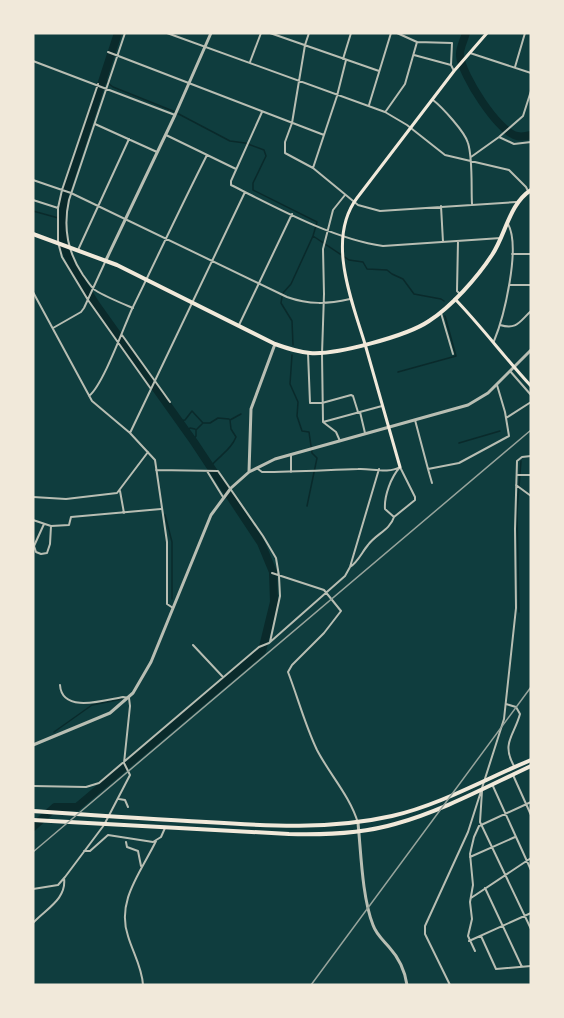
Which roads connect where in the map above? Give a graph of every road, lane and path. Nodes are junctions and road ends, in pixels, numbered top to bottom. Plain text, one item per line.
1 (125, 33) edge
2 (167, 33) edge
3 (211, 33) edge
4 (261, 33) edge
5 (270, 33) edge
6 (309, 33) edge
7 (351, 33) edge
8 (390, 33) edge
9 (397, 33) edge
10 (487, 33) edge
11 (525, 33) edge
12 (417, 42) junction
13 (305, 45) junction
14 (205, 47) junction
15 (108, 52) dead end
16 (470, 53) junction
17 (414, 55) junction
18 (118, 56) junction
19 (344, 60) junction
20 (33, 61) edge
21 (250, 62) junction
22 (452, 65) junction
23 (515, 67) junction
24 (455, 70) junction
25 (379, 71) junction
26 (531, 73) edge
27 (300, 81) junction
28 (189, 84) junction
29 (99, 85) junction
30 (107, 88) junction
31 (531, 91) edge
32 (337, 96) junction
33 (433, 100) junction
34 (369, 105) junction
35 (262, 112) junction
36 (385, 112) junction
37 (175, 115) junction
38 (292, 123) junction
39 (95, 124) junction
40 (411, 129) junction
41 (166, 135) junction
42 (324, 135) junction
43 (500, 136) junction
44 (129, 139) junction
45 (531, 142) edge
46 (157, 152) junction
47 (207, 155) junction
48 (471, 157) junction
49 (471, 162) junction
50 (313, 168) junction
51 (237, 169) junction
52 (33, 180) edge
53 (62, 190) junction
54 (530, 190) edge
55 (245, 192) junction
56 (70, 193) junction
57 (345, 195) junction
58 (33, 200) edge
59 (354, 202) junction
60 (516, 202) junction
61 (472, 204) junction
62 (97, 206) junction
63 (441, 206) junction
64 (58, 208) junction
65 (292, 214) junction
66 (126, 220) junction
67 (507, 223) junction
68 (329, 231) junction
69 (33, 234) edge
70 (344, 237) junction
71 (501, 238) junction
72 (167, 239) junction
73 (458, 241) junction
74 (443, 242) junction
75 (59, 243) junction
76 (68, 246) junction
77 (78, 250) junction
78 (512, 254) junction
79 (531, 254) edge
80 (106, 260) junction
81 (213, 262) junction
82 (147, 280) junction
83 (258, 285) junction
84 (510, 285) junction
85 (531, 285) edge
86 (93, 291) junction
87 (33, 292) edge
88 (460, 294) junction
89 (351, 298) junction
90 (89, 299) junction
91 (455, 299) junction
92 (193, 303) junction
93 (324, 304) junction
94 (133, 308) junction
95 (531, 311) edge
96 (441, 313) junction
97 (500, 325) junction
98 (239, 326) junction
99 (53, 328) junction
100 (122, 335) junction
101 (119, 341) junction
102 (494, 341) junction
103 (275, 344) junction
104 (365, 344) junction
105 (531, 350) edge
106 (308, 353) junction
107 (322, 354) junction
108 (453, 354) dead end
109 (513, 366) junction
110 (510, 370) junction
111 (155, 382) junction
112 (497, 385) junction
113 (531, 386) edge
114 (152, 388) junction
115 (531, 395) edge
116 (89, 396) junction
117 (170, 402) dead end
118 (531, 402) edge
119 (322, 403) junction
120 (383, 406) junction
121 (359, 412) junction
122 (507, 418) junction
123 (415, 420) junction
124 (324, 422) junction
125 (389, 428) junction
126 (130, 433) junction
127 (365, 434) junction
128 (340, 441) junction
129 (148, 452) junction
130 (291, 454) junction
131 (531, 456) edge
132 (400, 467) junction
133 (256, 468) junction
134 (379, 469) junction
135 (428, 469) junction
136 (156, 470) junction
137 (208, 471) junction
138 (249, 472) junction
139 (291, 472) junction
140 (517, 475) junction
141 (531, 475) edge
142 (432, 483) dead end
143 (516, 485) junction
144 (231, 488) junction
145 (120, 491) junction
146 (224, 496) junction
147 (531, 496) edge
148 (33, 497) edge
149 (161, 509) junction
150 (124, 513) junction
151 (394, 517) junction
152 (33, 520) edge
153 (44, 524) junction
154 (51, 526) junction
155 (350, 567) junction
156 (272, 573) dead end
157 (279, 576) junction
158 (327, 593) junction
159 (173, 608) junction
160 (268, 644) junction
161 (193, 645) dead end
162 (223, 677) junction
163 (60, 685) dead end
164 (129, 698) junction
165 (506, 704) junction
166 (33, 745) edge
167 (531, 760) edge
168 (124, 765) junction
169 (531, 766) edge
170 (514, 767) junction
171 (513, 775) junction
172 (494, 783) junction
173 (33, 786) edge
174 (482, 788) junction
175 (119, 799) junction
176 (531, 802) edge
177 (526, 804) junction
178 (128, 807) dead end
179 (33, 811) edge
180 (506, 815) junction
181 (531, 815) edge
182 (33, 820) edge
183 (358, 822) junction
184 (482, 825) junction
185 (165, 827) junction
186 (359, 831) junction
187 (516, 837) junction
188 (156, 841) junction
189 (126, 842) dead end
190 (493, 847) junction
191 (84, 851) junction
192 (470, 857) junction
193 (531, 858) edge
194 (526, 860) junction
195 (141, 866) junction
196 (531, 870) edge
197 (506, 874) junction
198 (64, 878) junction
199 (485, 888) junction
200 (33, 889) edge
201 (471, 898) junction
202 (531, 913) edge
203 (525, 916) junction
204 (33, 923) edge
205 (503, 926) junction
206 (531, 929) edge
207 (481, 936) junction
208 (469, 941) junction
209 (475, 951) dead end
210 (531, 966) edge
211 (522, 967) junction
212 (143, 985) edge
213 (407, 985) edge
214 (450, 985) edge

1 - 18 street
2 - 14 street
3 - 14 street
4 - 21 street
5 - 13 street
6 - 13 street
7 - 19 street
8 - 25 street
9 - 12 street
10 - 16 main road
11 - 23 street
12 - 17 street
12 - 22 street
13 - 19 street
13 - 27 street
14 - 21 street
14 - 28 street
15 - 18 street
16 - 23 street
16 - 24 main road
17 - 22 street
17 - 36 street
18 - 28 street
18 - 30 street
19 - 25 street
19 - 32 street
20 - 29 street
21 - 27 street
22 - 24 street
23 - 26 street
24 - 33 main road
25 - 34 street
27 - 32 street
27 - 38 street
28 - 35 street
28 - 37 street
29 - 30 street
29 - 53 street
30 - 37 street
30 - 39 street
31 - 43 street
32 - 34 street
32 - 42 street
33 - 40 main road
33 - 48 street
34 - 36 street
35 - 38 street
35 - 51 street
36 - 40 street
37 - 41 street
38 - 42 street
38 - 50 street
39 - 44 street
39 - 56 street
40 - 49 street
40 - 59 main road
41 - 46 street
41 - 47 street
42 - 50 street
43 - 45 street
43 - 48 street
44 - 46 street
44 - 62 street
46 - 66 street
47 - 51 street
47 - 72 street
48 - 49 street
49 - 54 street
49 - 61 street
50 - 57 street
51 - 55 street
52 - 53 street
53 - 56 street
53 - 64 street
54 - 60 highway
55 - 65 street
55 - 81 street
56 - 62 street
56 - 76 street
57 - 59 street
57 - 68 street
58 - 64 street
59 - 63 street
59 - 70 main road
60 - 61 street
60 - 67 highway
61 - 63 street
62 - 66 street
62 - 77 street
63 - 74 street
64 - 75 street
65 - 68 street
65 - 83 street
66 - 72 street
66 - 80 street
67 - 71 highway
67 - 78 street
68 - 70 street
68 - 93 street
69 - 75 highway
70 - 74 street
70 - 89 main road
71 - 73 street
71 - 88 highway
72 - 81 street
72 - 82 street
73 - 74 street
73 - 88 street
75 - 76 highway
75 - 90 street
76 - 77 highway
76 - 86 street
77 - 80 highway
78 - 79 street
78 - 84 street
80 - 82 highway
80 - 86 street
81 - 83 street
81 - 92 street
82 - 92 highway
82 - 94 street
83 - 93 street
83 - 98 street
84 - 85 street
84 - 97 street
86 - 90 street
86 - 94 street
87 - 99 street
88 - 91 highway
89 - 93 street
89 - 104 main road
90 - 99 street
90 - 101 street
91 - 96 highway
91 - 102 main road
92 - 98 highway
92 - 111 street
93 - 107 street
94 - 100 street
95 - 97 street
96 - 104 highway
96 - 108 street
97 - 102 street
98 - 103 highway
99 - 116 street
100 - 101 street
100 - 111 street
101 - 114 street
101 - 116 street
102 - 109 main road
103 - 106 highway
103 - 138 street
104 - 107 highway
104 - 120 main road
105 - 109 street
106 - 107 highway
106 - 119 street
107 - 119 street
109 - 110 street
109 - 113 main road
110 - 112 street
110 - 115 street
111 - 114 street
111 - 117 street
112 - 122 street
112 - 123 street
114 - 126 street
116 - 126 street
118 - 122 street
119 - 121 street
119 - 124 street
120 - 121 street
120 - 125 main road
121 - 124 street
121 - 127 street
122 - 135 street
123 - 125 street
123 - 135 street
124 - 128 street
125 - 127 street
125 - 132 main road
126 - 129 street
127 - 128 street
128 - 130 street
129 - 136 street
129 - 145 street
130 - 133 street
130 - 139 street
131 - 140 street
132 - 134 street
132 - 151 street
132 - 151 street
133 - 138 street
133 - 139 street
134 - 139 street
134 - 155 street
135 - 142 street
136 - 137 street
136 - 149 street
137 - 144 street
137 - 146 street
138 - 144 street
140 - 141 street
140 - 143 street
143 - 147 street
143 - 165 street
144 - 146 street
144 - 157 street
145 - 148 street
145 - 150 street
146 - 159 street
149 - 150 street
149 - 159 street
150 - 154 street
151 - 155 street
152 - 153 street
153 - 154 street
153 - 154 street
155 - 158 street
156 - 157 street
157 - 158 street
157 - 160 street
158 - 160 street
158 - 183 street
159 - 164 street
160 - 162 street
161 - 162 street
162 - 168 street
163 - 164 street
164 - 166 street
164 - 168 street
165 - 170 street
165 - 174 street
167 - 170 highway
168 - 173 street
168 - 175 street
169 - 171 highway
170 - 183 highway
171 - 172 highway
171 - 177 street
172 - 180 street
172 - 186 highway
174 - 184 street
174 - 214 street
175 - 178 street
175 - 191 street
176 - 177 street
177 - 180 street
177 - 181 street
179 - 183 highway
180 - 184 street
180 - 187 street
182 - 185 highway
183 - 186 street
184 - 190 street
184 - 192 street
185 - 186 highway
185 - 188 street
186 - 213 street
187 - 190 street
187 - 194 street
188 - 191 street
188 - 195 street
189 - 195 street
190 - 192 street
190 - 197 street
191 - 198 street
192 - 201 street
193 - 194 street
194 - 196 street
194 - 197 street
195 - 212 street
197 - 199 street
197 - 203 street
198 - 200 street
198 - 204 street
199 - 201 street
199 - 205 street
201 - 208 street
202 - 203 street
203 - 205 street
203 - 206 street
205 - 207 street
205 - 211 street
207 - 208 street
207 - 211 street
208 - 209 street
210 - 211 street

